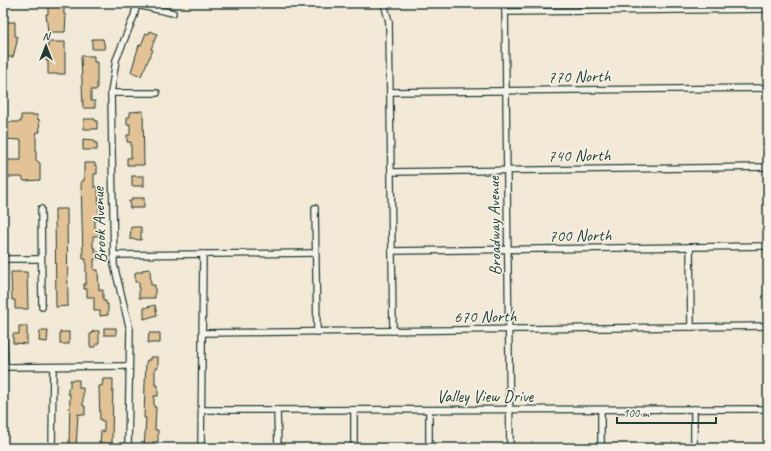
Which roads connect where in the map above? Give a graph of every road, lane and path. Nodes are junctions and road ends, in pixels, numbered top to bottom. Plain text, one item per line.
1 (384, 3) edge
2 (505, 3) edge
3 (137, 4) edge
4 (768, 9) edge
5 (505, 12) junction
6 (174, 13) dead end
7 (768, 88) edge
8 (506, 91) junction
9 (390, 92) junction
10 (111, 93) junction
11 (156, 93) dead end
12 (768, 167) edge
13 (507, 170) junction
14 (391, 172) junction
15 (315, 208) dead end
16 (41, 210) dead end
17 (768, 246) edge
18 (690, 247) junction
19 (508, 250) junction
20 (392, 251) junction
21 (316, 253) junction
22 (203, 254) junction
23 (114, 256) junction
24 (3, 259) edge
25 (41, 259) junction
26 (42, 307) dead end
27 (3, 325) edge
28 (768, 326) edge
29 (691, 327) junction
30 (510, 329) junction
31 (393, 331) junction
32 (317, 332) junction
33 (203, 333) junction
34 (129, 366) junction
35 (4, 367) edge
36 (54, 367) junction
37 (202, 410) junction
38 (277, 410) junction
39 (354, 410) junction
40 (430, 410) junction
41 (510, 410) junction
42 (601, 410) junction
43 (694, 410) junction
44 (768, 410) edge
45 (52, 448) edge
46 (128, 448) edge
47 (201, 448) edge
48 (278, 448) edge
49 (354, 448) edge
50 (430, 448) edge
51 (510, 448) edge
52 (601, 448) edge
53 (694, 448) edge

1 - 9 street
2 - 5 street, Broadway Avenue
3 - 6 street
3 - 10 street, Brook Avenue
4 - 5 street
5 - 8 street, Broadway Avenue
7 - 8 street, 770 North
8 - 9 street, 770 North
8 - 13 street, Broadway Avenue
9 - 14 street
10 - 11 street
10 - 23 street, Brook Avenue
12 - 13 street, 740 North
13 - 14 street, 740 North
13 - 19 street, Broadway Avenue
14 - 20 street
15 - 21 street
16 - 25 street
17 - 18 street, 700 North
18 - 19 street, 700 North
18 - 29 street
19 - 20 street, 700 North
19 - 30 street, Broadway Avenue
20 - 31 street
21 - 22 street
21 - 32 street
22 - 23 street
22 - 33 street
23 - 34 street, Brook Avenue
24 - 25 street
25 - 26 street
27 - 35 street
28 - 29 street, 670 North
29 - 30 street, 670 North
30 - 31 street, 670 North
30 - 41 street, Broadway Avenue
31 - 32 street, 670 North
32 - 33 street, 670 North
33 - 37 street
34 - 36 street
34 - 46 street, Brook Avenue
35 - 36 street
36 - 45 street
37 - 38 street, Valley View Drive
37 - 47 street
38 - 39 street, Valley View Drive
38 - 48 street
39 - 40 street, Valley View Drive
39 - 49 street
40 - 41 street, Valley View Drive
40 - 50 street
41 - 42 street, Valley View Drive
41 - 51 street, Broadway Avenue
42 - 43 street, Valley View Drive
42 - 52 street
43 - 44 street, Valley View Drive
43 - 53 street

